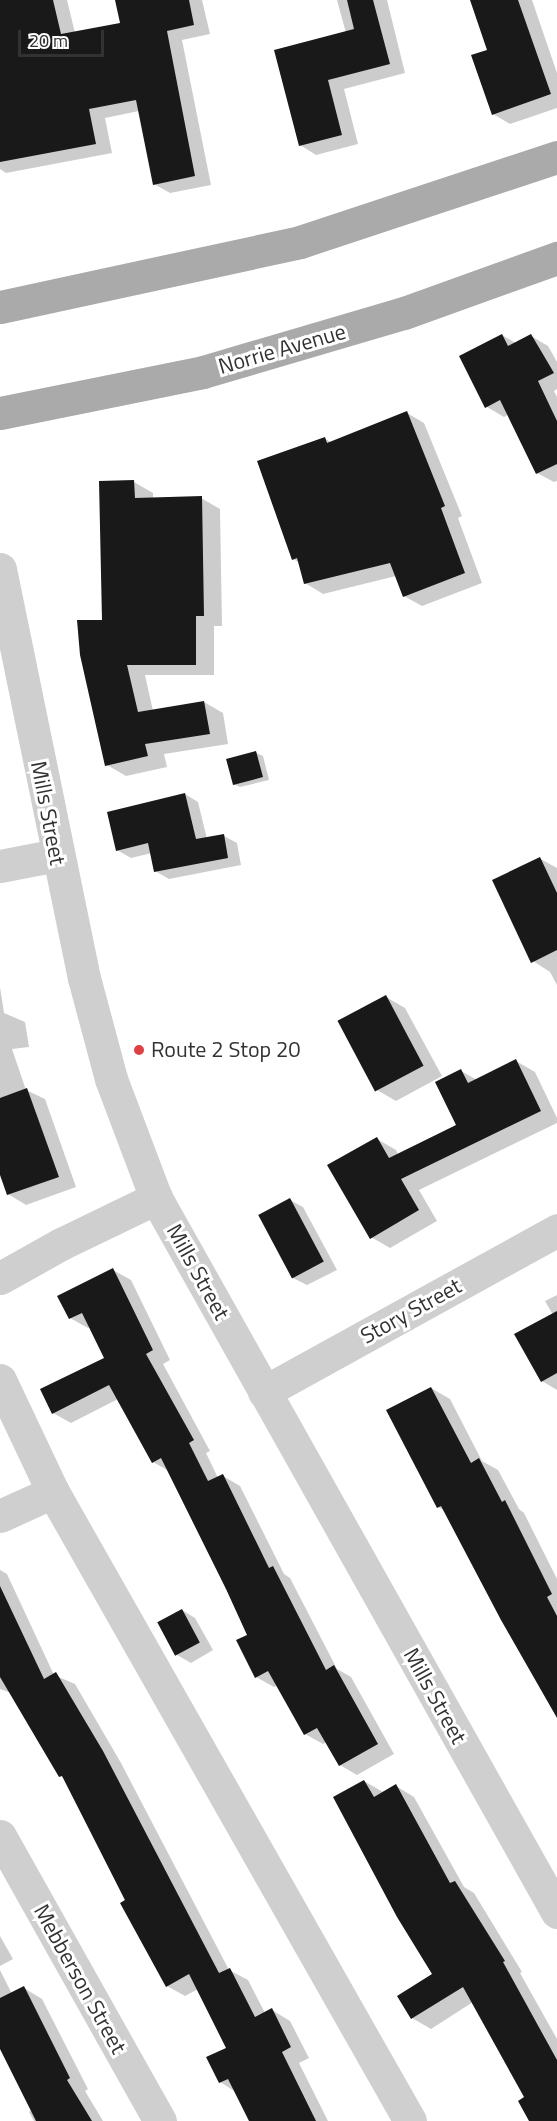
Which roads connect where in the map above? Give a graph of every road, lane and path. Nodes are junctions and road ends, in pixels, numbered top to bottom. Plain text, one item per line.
1 (557, 157) edge
2 (557, 258) edge
3 (0, 307) edge
4 (0, 412) edge
5 (0, 569) edge
6 (57, 855) junction
7 (0, 866) edge
8 (156, 1198) junction
9 (557, 1230) edge
10 (0, 1278) edge
11 (0, 1380) edge
12 (264, 1392) junction
13 (53, 1492) junction
14 (0, 1516) edge
15 (0, 1836) edge
16 (557, 1912) edge
17 (160, 2121) edge
18 (410, 2121) edge

1 - 3 main road
2 - 4 main road, Norrie Avenue
5 - 6 street, Mills Street
6 - 7 street
6 - 8 street, Mills Street
8 - 10 street
8 - 12 street, Mills Street
9 - 12 street, Story Street
11 - 13 street
12 - 16 street, Mills Street
13 - 14 street
13 - 18 street
15 - 17 street, Mebberson Street

